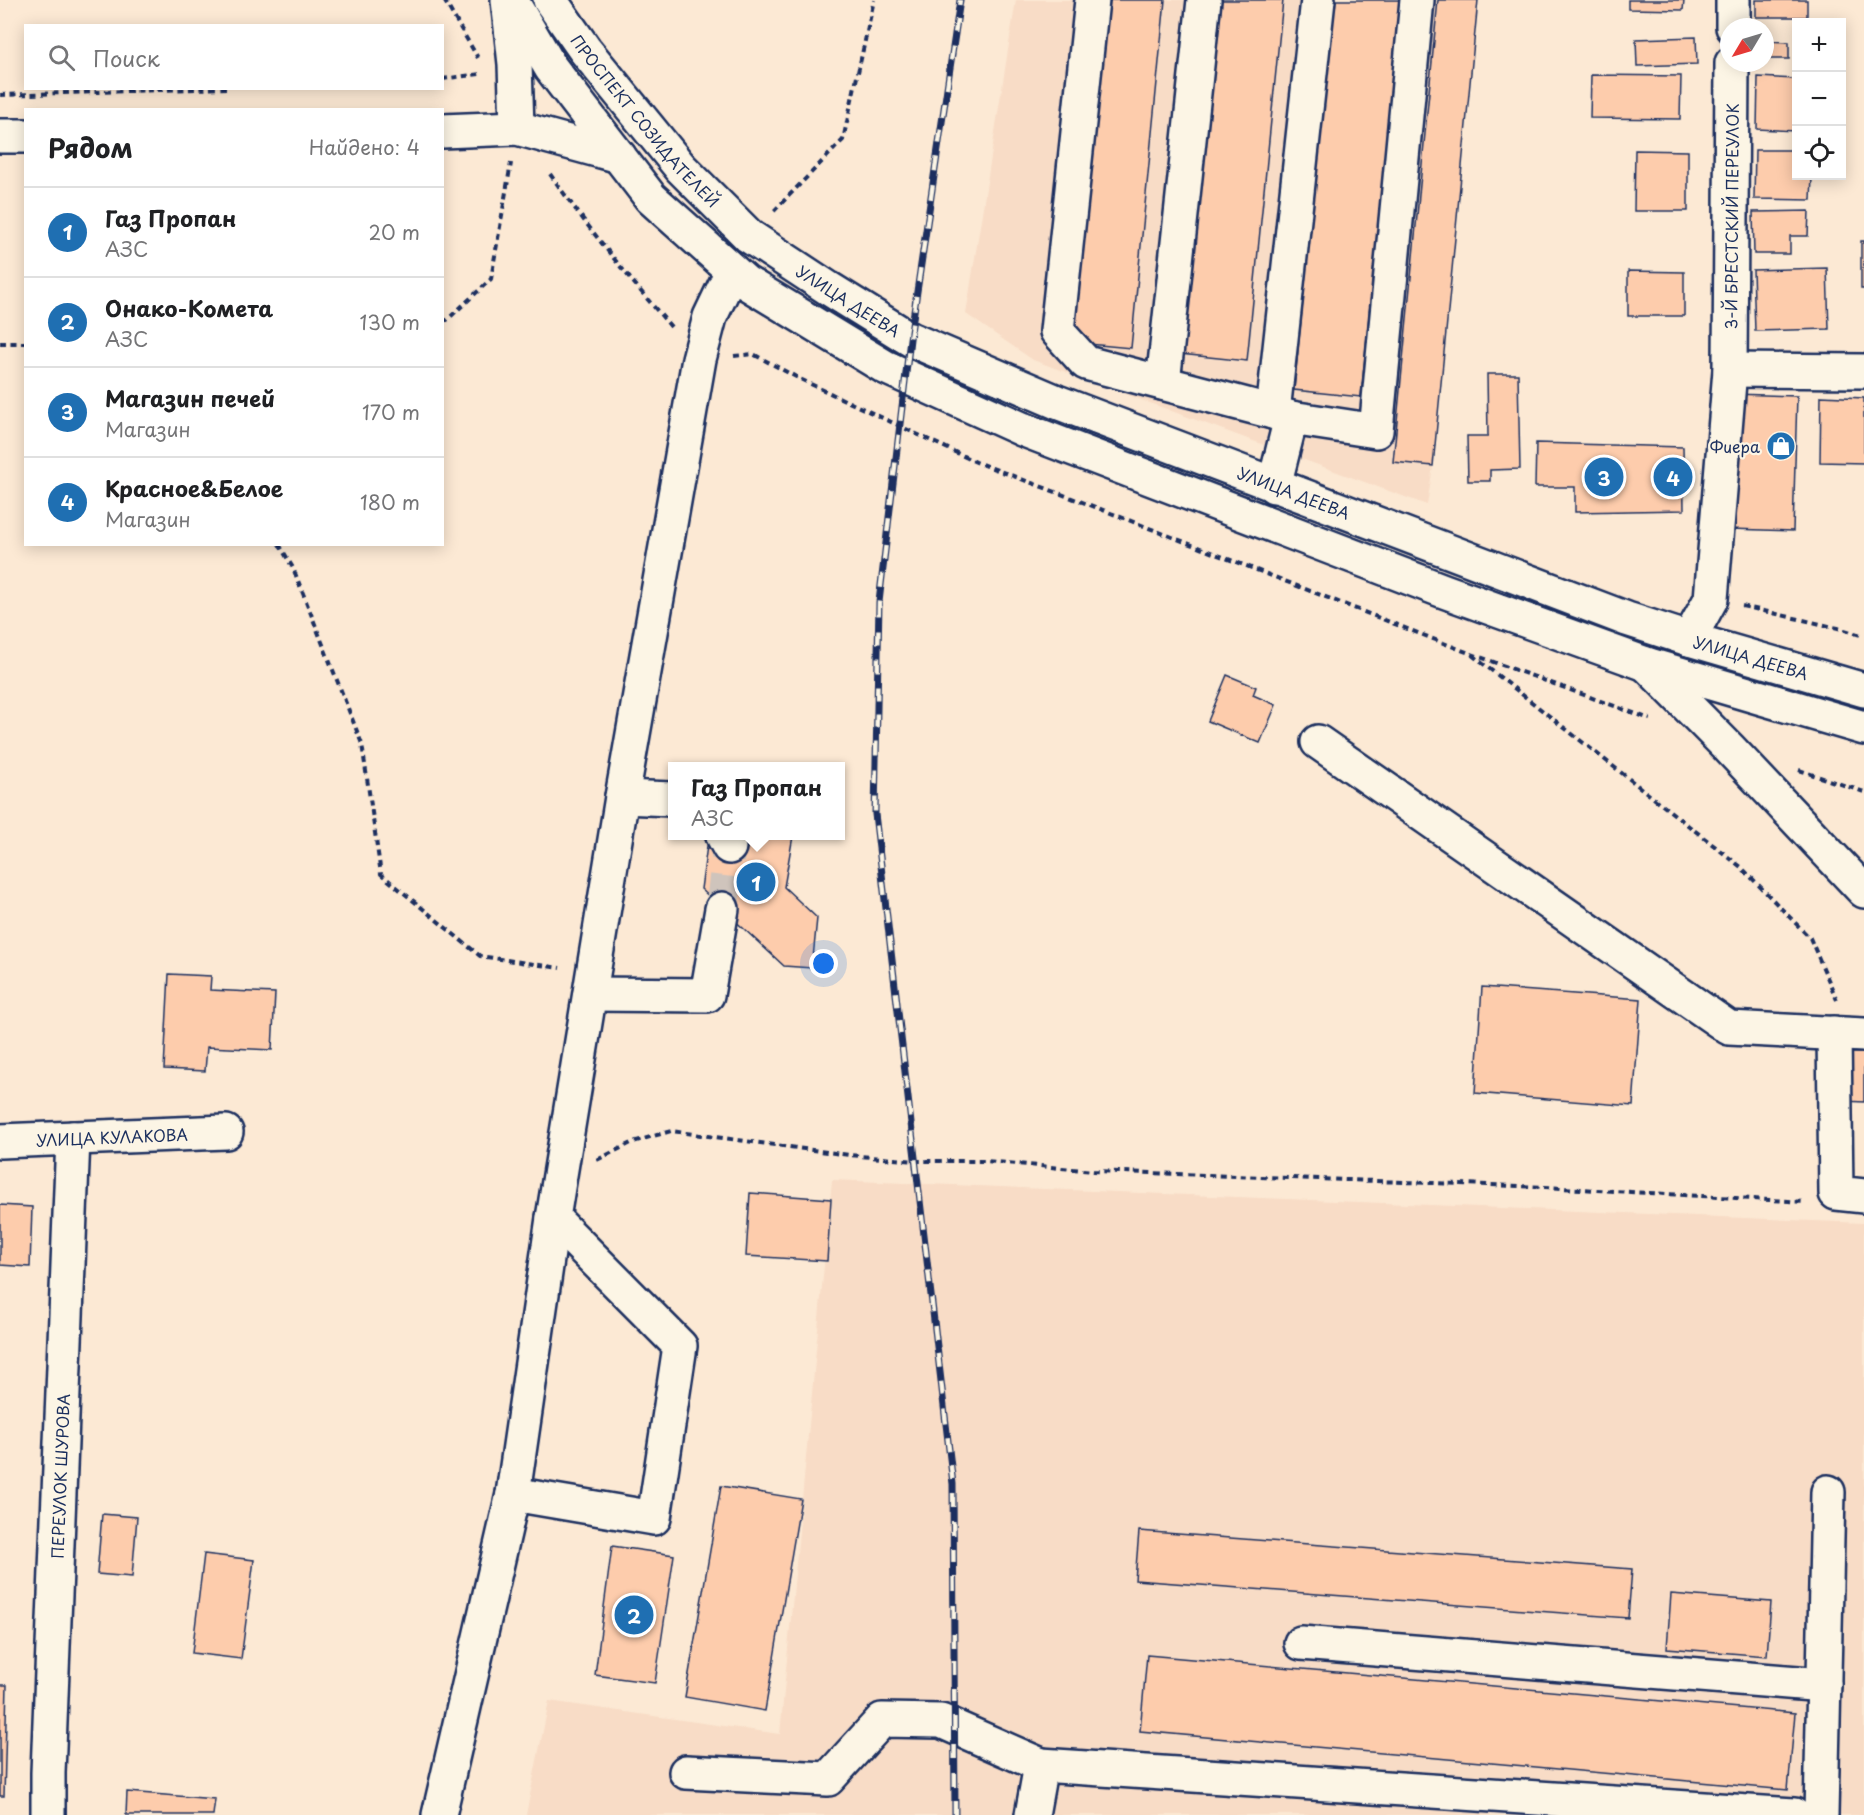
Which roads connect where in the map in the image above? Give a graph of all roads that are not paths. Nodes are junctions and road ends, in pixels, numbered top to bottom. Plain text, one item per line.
1 (510, 0) edge
2 (550, 0) edge
3 (1092, 0) edge
4 (1204, 0) edge
5 (1318, 0) edge
6 (1417, 0) edge
7 (1733, 0) edge
8 (1733, 18) edge
9 (1732, 72) edge
10 (517, 128) junction
11 (444, 131) edge
12 (0, 136) edge
13 (24, 136) edge
14 (619, 156) junction
15 (749, 236) joint
16 (732, 271) junction
17 (1730, 370) junction
18 (1864, 371) edge
19 (1163, 383) junction
20 (1282, 415) junction
21 (1274, 486) junction
22 (1689, 639) junction
23 (1646, 663) junction
24 (1864, 690) edge
25 (1864, 728) edge
26 (1318, 742) dead end
27 (621, 797) junction
28 (668, 799) edge
29 (1864, 891) edge
30 (722, 909) tunnel mouth
31 (591, 983) junction
32 (1850, 1034) edge
33 (226, 1132) dead end
34 (73, 1138) junction
35 (0, 1141) edge
36 (1850, 1195) edge
37 (553, 1218) junction
38 (1828, 1492) dead end
39 (513, 1494) junction
40 (1301, 1643) dead end
41 (1824, 1685) junction
42 (1041, 1765) junction
43 (686, 1772) dead end
44 (48, 1815) edge
45 (439, 1815) edge
46 (1032, 1815) edge
47 (1794, 1815) edge
48 (1821, 1815) edge

1 - 10 main road
1 - 14 main road
2 - 15 main road, ПРОСПЕКТ СОЗИДАТЕЛЕЙ
3 - 19 main road
4 - 19 main road
5 - 20 main road
6 - 20 main road
7 - 8 main road
9 - 17 main road, 3-Й БРЕСТСКИЙ ПЕРЕУЛОК
10 - 11 main road
10 - 14 main road
12 - 13 main road
14 - 16 main road
15 - 21 main road, УЛИЦА ДЕЕВА
16 - 23 main road
16 - 27 main road
17 - 18 main road
17 - 22 main road, 3-Й БРЕСТСКИЙ ПЕРЕУЛОК
19 - 20 main road
20 - 21 main road
21 - 22 main road, УЛИЦА ДЕЕВА
22 - 24 main road, УЛИЦА ДЕЕВА
23 - 25 main road
23 - 29 main road
26 - 32 main road
27 - 28 main road
27 - 31 main road
30 - 31 main road
31 - 37 main road
32 - 36 main road
33 - 34 main road, УЛИЦА КУЛАКОВА
34 - 35 main road, УЛИЦА КУЛАКОВА
34 - 44 main road, ПЕРЕУЛОК ШУРОВА
37 - 39 main road
37 - 39 main road
38 - 41 main road
39 - 45 main road
40 - 41 main road
41 - 48 main road
42 - 43 main road
42 - 46 main road
42 - 47 main road

